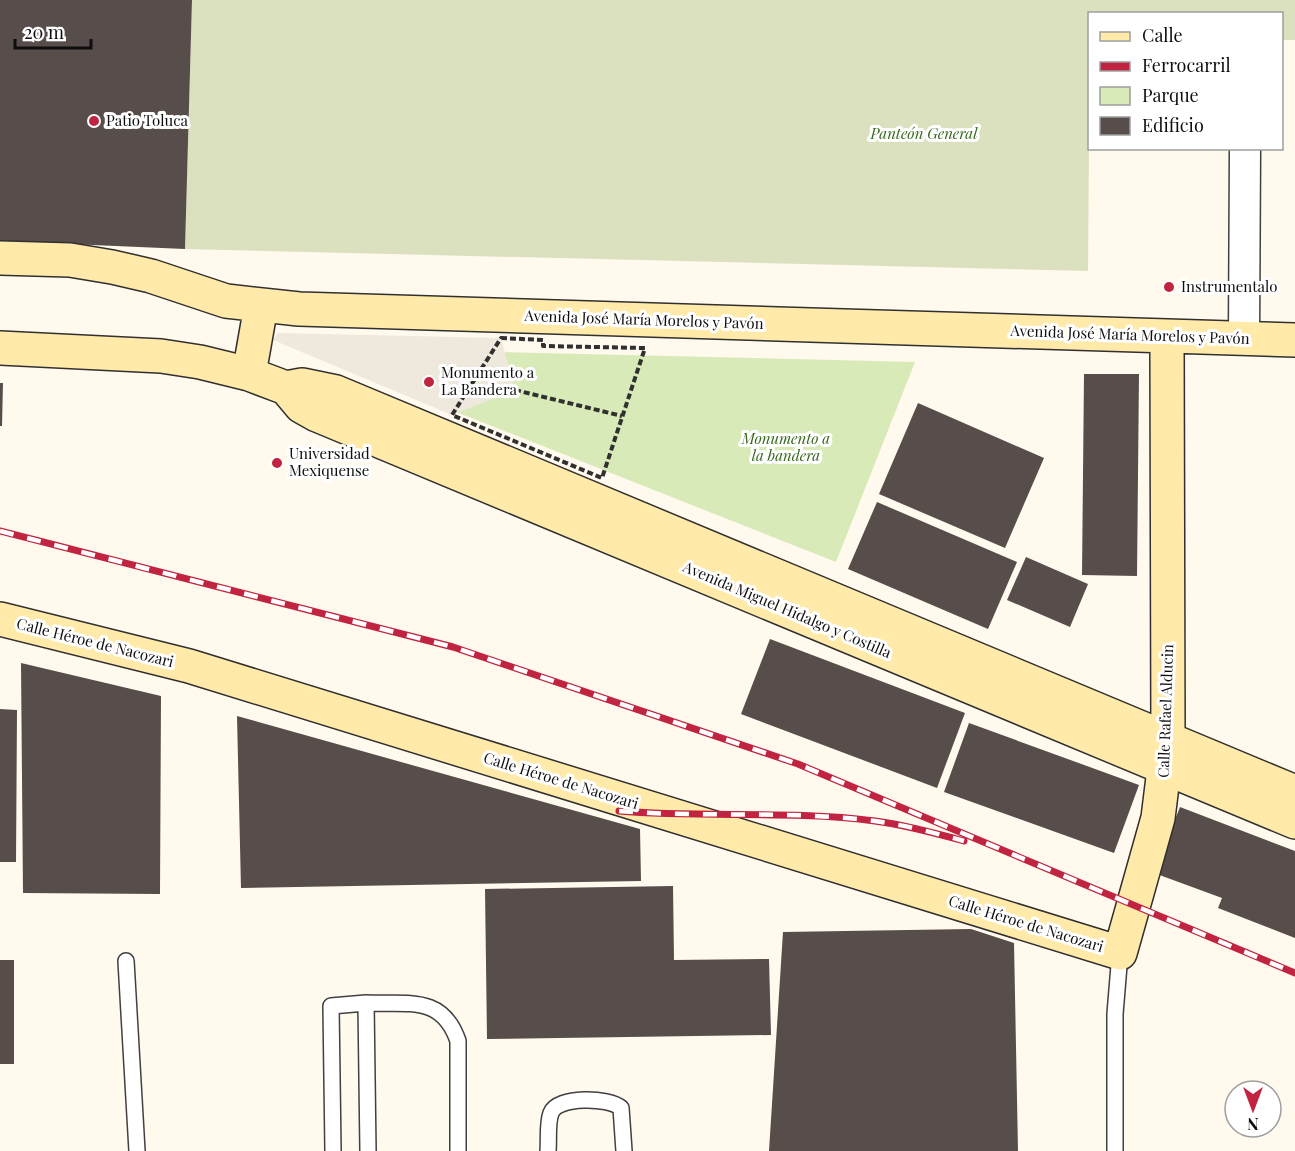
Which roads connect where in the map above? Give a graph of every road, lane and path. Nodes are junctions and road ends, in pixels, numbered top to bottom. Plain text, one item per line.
1 (1245, 150) edge
2 (0, 258) edge
3 (261, 306) junction
4 (1167, 337) junction
5 (501, 338) dead end
6 (1244, 338) junction
7 (1295, 340) edge
8 (0, 348) edge
9 (645, 348) dead end
10 (249, 374) junction
11 (515, 390) dead end
12 (622, 416) junction
13 (0, 620) edge
14 (1167, 753) junction
15 (1295, 792) edge
16 (1295, 822) edge
17 (1120, 953) junction
18 (126, 961) dead end
19 (366, 1004) junction
20 (137, 1151) edge
21 (333, 1151) edge
22 (368, 1151) edge
23 (458, 1151) edge
24 (548, 1151) edge
25 (624, 1151) edge
26 (1115, 1151) edge

1 - 6 street
2 - 3 main road, Avenida José María Morelos y Pavón
3 - 4 main road, Avenida José María Morelos y Pavón
3 - 10 main road
4 - 6 main road, Avenida José María Morelos y Pavón
4 - 14 main road, Calle Rafael Alducin
5 - 12 path
6 - 7 main road, Avenida José María Morelos y Pavón
8 - 10 main road, Avenida Miguel Hidalgo y Costilla
9 - 12 path
10 - 14 main road, Avenida Miguel Hidalgo y Costilla
11 - 12 path
13 - 17 main road, Calle Héroe de Nacozari
14 - 15 main road, Avenida Miguel Hidalgo y Costilla
14 - 16 main road, Avenida Miguel Hidalgo y Costilla
14 - 17 main road, Calle Rafael Alducin
17 - 26 lane, Calle Rafael Alducin
18 - 20 lane
19 - 21 lane
19 - 22 lane
19 - 23 lane
24 - 25 lane

